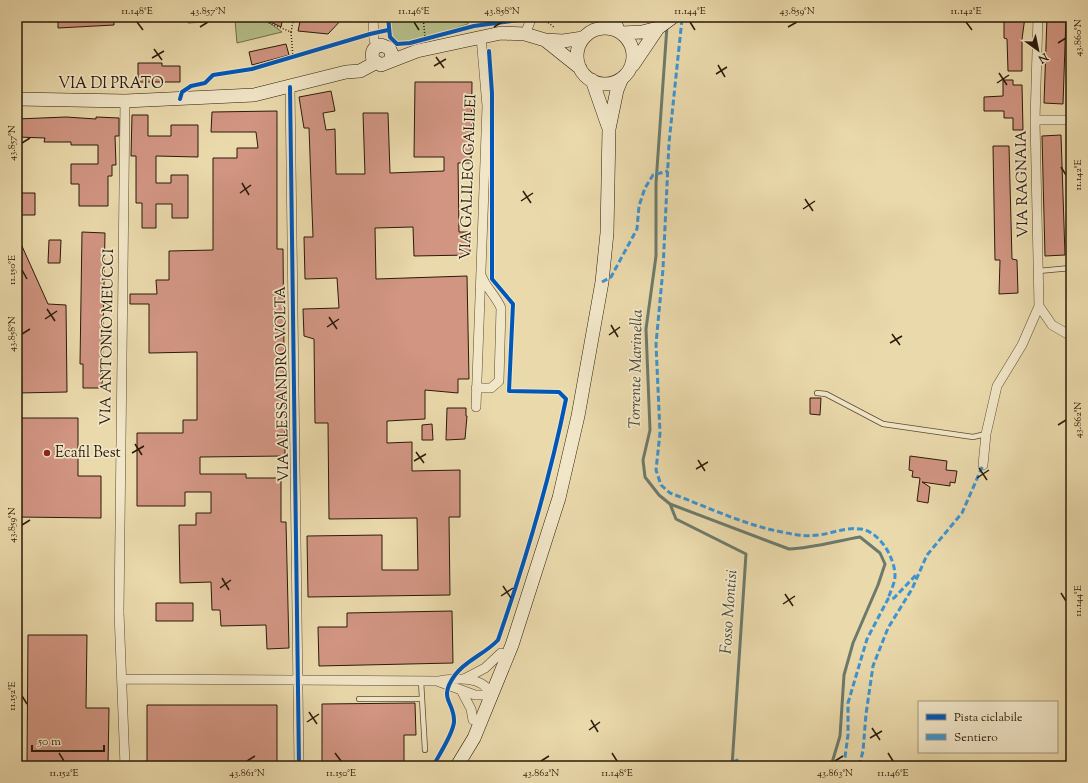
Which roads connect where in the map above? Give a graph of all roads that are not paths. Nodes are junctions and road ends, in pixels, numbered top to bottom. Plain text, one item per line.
1 (373, 17) edge
2 (596, 17) edge
3 (613, 17) edge
4 (1038, 17) edge
5 (531, 18) edge
6 (666, 22) edge
7 (620, 32) junction
8 (525, 34) junction
9 (588, 34) junction
10 (481, 36) junction
11 (545, 40) junction
12 (375, 55) junction
13 (391, 56) junction
14 (580, 68) junction
15 (630, 68) junction
16 (622, 78) junction
17 (592, 80) junction
18 (290, 87) junction
19 (17, 100) edge
20 (125, 101) junction
21 (1035, 120) junction
22 (1071, 120) edge
23 (609, 129) junction
24 (1071, 268) edge
25 (1038, 271) junction
26 (480, 272) junction
27 (494, 297) junction
28 (479, 303) junction
29 (1039, 306) junction
30 (1071, 336) edge
31 (476, 388) junction
32 (818, 394) dead end
33 (476, 407) dead end
34 (986, 434) junction
35 (983, 465) dead end
36 (520, 615) junction
37 (501, 653) junction
38 (122, 679) junction
39 (464, 679) junction
40 (299, 680) junction
41 (421, 681) junction
42 (437, 681) junction
43 (461, 690) junction
44 (487, 693) junction
45 (359, 699) dead end
46 (422, 699) junction
47 (473, 720) junction
48 (425, 750) dead end
49 (124, 766) edge
50 (299, 766) edge
51 (456, 766) edge

1 - 12 street
2 - 9 main road
3 - 7 main road
4 - 21 street, VIA RAGNAIA
5 - 8 street
6 - 7 main road, VIA DI PRATO
6 - 15 main road, VIA DI PRATO
7 - 9 main road, VIA DI PRATO
7 - 15 main road
8 - 10 main road, VIA DI PRATO
8 - 11 main road, VIA DI PRATO
9 - 11 main road, VIA DI PRATO
9 - 14 main road
10 - 13 main road, VIA DI PRATO
10 - 26 street, VIA GALILEO GALILEI
11 - 14 main road, VIA DI PRATO
12 - 13 main road, VIA DI PRATO
12 - 13 main road, VIA DI PRATO
12 - 18 main road, VIA DI PRATO
14 - 17 main road, VIA DI PRATO
15 - 16 main road, VIA DI PRATO
16 - 17 main road
16 - 23 main road
17 - 23 main road
18 - 20 main road, VIA DI PRATO
18 - 40 street, VIA ALESSANDRO VOLTA
19 - 20 main road, VIA DI PRATO
20 - 38 street, VIA ANTONIO MEUCCI
21 - 22 street
21 - 25 street, VIA RAGNAIA
23 - 36 main road
24 - 25 lane
25 - 29 street, VIA RAGNAIA
26 - 27 street, VIA GALILEO GALILEI
26 - 28 street, VIA GALILEO GALILEI
27 - 28 street
27 - 31 street, VIA GALILEO GALILEI
28 - 31 street, VIA GALILEO GALILEI
29 - 30 street
29 - 34 street
31 - 33 street, VIA GALILEO GALILEI
32 - 34 lane
34 - 35 street
36 - 37 main road
36 - 44 main road
37 - 39 street
37 - 44 main road
38 - 40 street
38 - 49 street, VIA ANTONIO MEUCCI
39 - 42 street
39 - 44 street
40 - 41 street
40 - 50 street, VIA ALESSANDRO VOLTA
41 - 42 street
41 - 46 lane
42 - 43 street
43 - 44 street
43 - 47 street
44 - 47 main road
44 - 51 main road
45 - 46 lane
46 - 48 lane
47 - 51 main road

